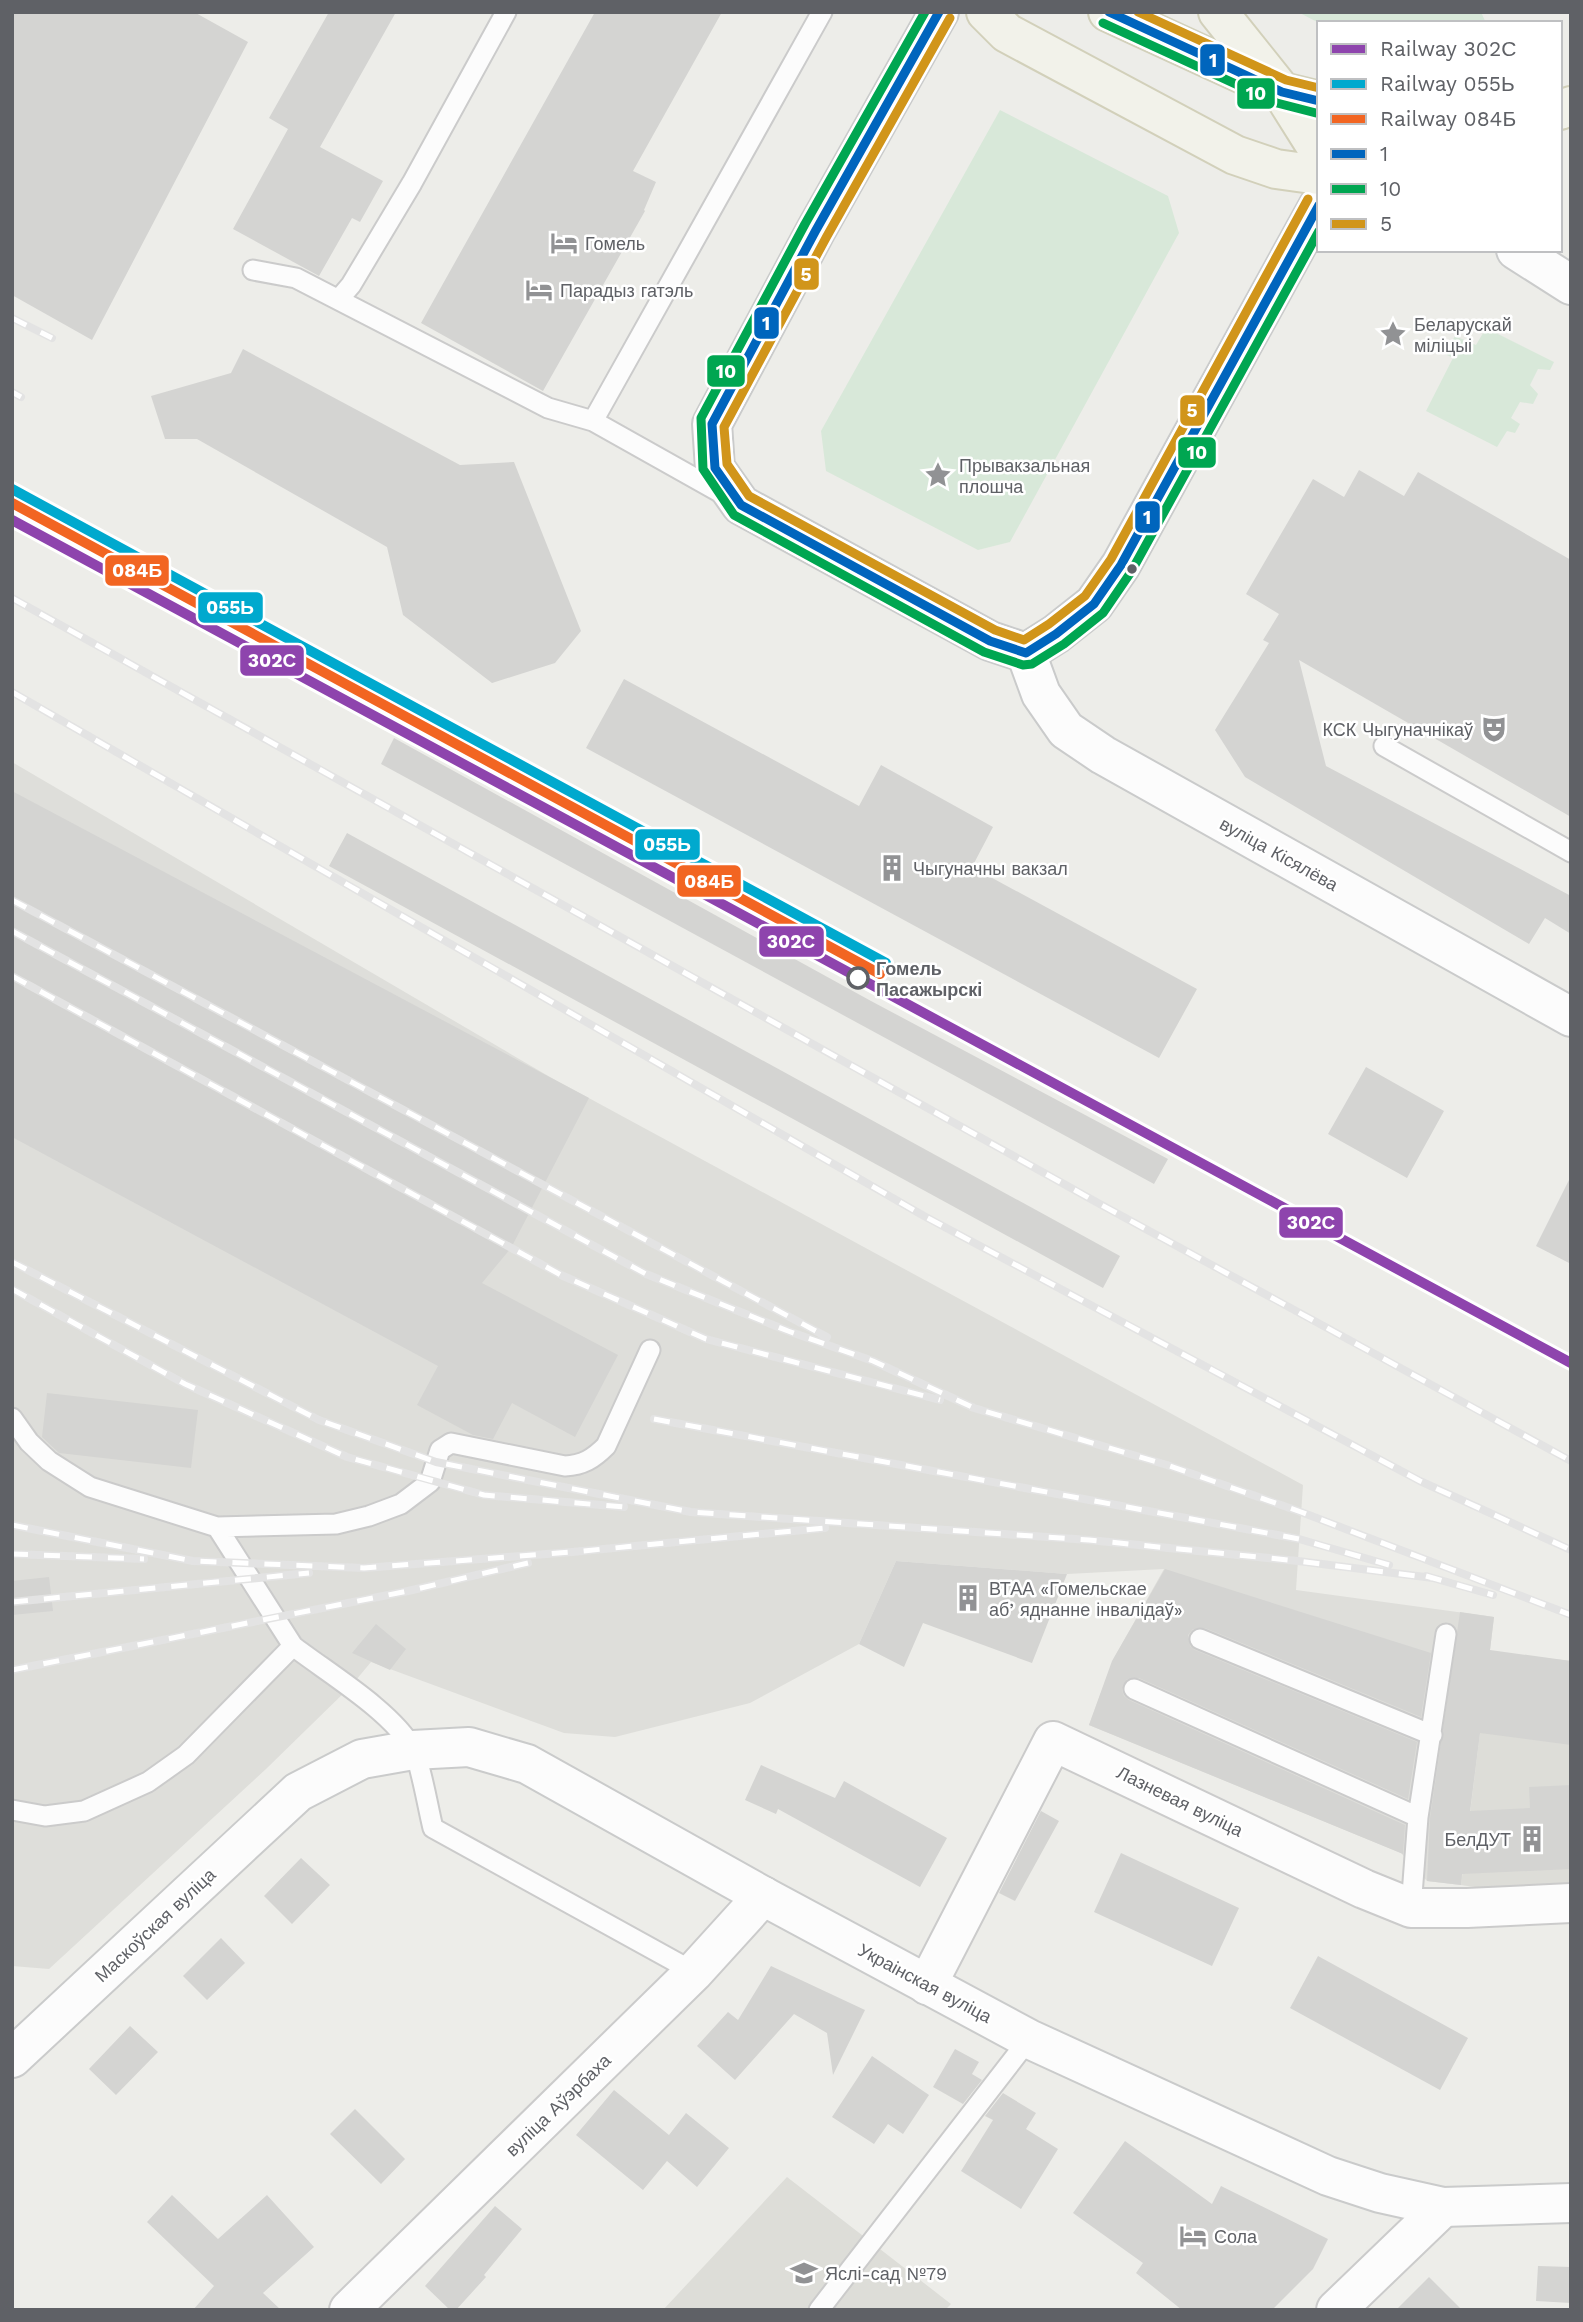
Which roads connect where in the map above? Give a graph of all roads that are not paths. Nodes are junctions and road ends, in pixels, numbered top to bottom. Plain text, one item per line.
1 (506, 12) edge
2 (822, 12) edge
3 (939, 12) edge
4 (986, 12) edge
5 (1108, 12) edge
6 (1218, 12) edge
7 (1282, 92) junction
8 (1317, 101) edge
9 (1317, 147) edge
10 (1317, 174) edge
11 (1317, 209) edge
12 (1519, 252) edge
13 (253, 270) dead end
14 (1571, 285) edge
15 (339, 299) junction
16 (593, 421) junction
17 (741, 505) junction
18 (1026, 653) junction
19 (1384, 746) dead end
20 (1571, 852) edge
21 (1571, 1017) edge
22 (650, 1350) dead end
23 (12, 1419) edge
24 (217, 1527) junction
25 (1446, 1634) dead end
26 (1200, 1639) dead end
27 (293, 1646) junction
28 (1134, 1689) dead end
29 (1432, 1735) junction
30 (413, 1750) junction
31 (298, 1792) joint
32 (12, 1810) edge
33 (1418, 1817) junction
34 (763, 1896) junction
35 (1571, 1903) edge
36 (1411, 1908) junction
37 (694, 1972) junction
38 (927, 1985) junction
39 (1029, 2039) junction
40 (12, 2058) edge
41 (1571, 2203) edge
42 (1443, 2207) junction
43 (349, 2310) edge
44 (819, 2310) edge
45 (1336, 2310) edge

1 - 15 lane
2 - 16 lane
3 - 17 street
4 - 10 main road
5 - 7 main road
6 - 7 main road
7 - 8 main road
7 - 9 main road
11 - 18 street
12 - 14 street
13 - 15 lane
15 - 16 lane
16 - 17 lane
17 - 18 street
18 - 21 street, вуліца Кісялёва
19 - 20 lane
22 - 24 lane
23 - 24 lane
24 - 27 lane
25 - 29 lane
26 - 29 lane
27 - 30 lane
27 - 32 lane
28 - 33 lane
29 - 33 lane
30 - 31 street, Украінская вуліца
30 - 34 street, Украінская вуліца
30 - 37 lane
31 - 40 street, Маскоўская вуліца
33 - 36 lane
34 - 37 street, вуліца Аўэрбаха
34 - 38 street, Украінская вуліца
35 - 36 street, Лазневая вуліца
36 - 38 street, Лазневая вуліца
37 - 43 street, вуліца Аўэрбаха
38 - 39 street, Украінская вуліца
39 - 42 street, Украінская вуліца
39 - 44 lane
41 - 42 street, Украінская вуліца
42 - 45 street

